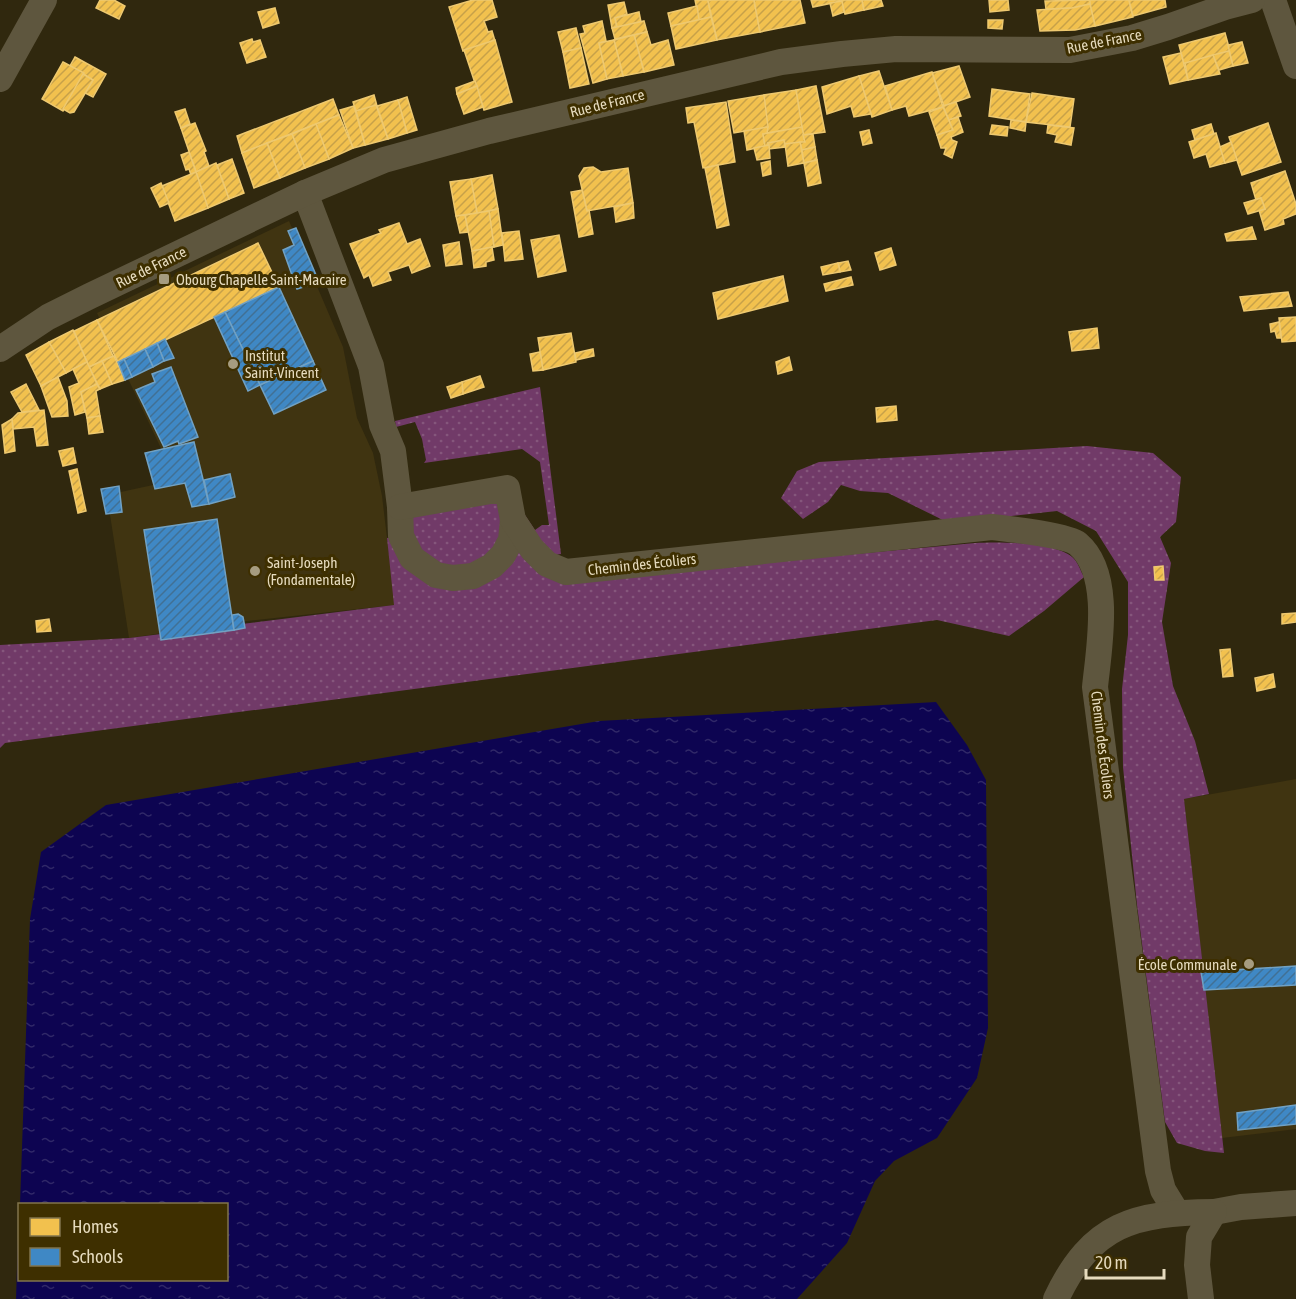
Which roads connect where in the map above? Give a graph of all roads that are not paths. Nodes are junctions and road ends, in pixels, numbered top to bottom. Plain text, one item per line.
1 (44, 0) edge
2 (1252, 0) edge
3 (1273, 0) edge
4 (1296, 66) edge
5 (0, 79) edge
6 (305, 194) junction
7 (0, 349) edge
8 (400, 507) junction
9 (513, 520) junction
10 (1296, 1203) edge
11 (1214, 1212) junction
12 (1177, 1213) junction
13 (1056, 1299) edge
14 (1201, 1299) edge

1 - 5 street
2 - 6 street, Rue de France
3 - 4 street
6 - 7 street, Rue de France
6 - 8 street, Chemin des Écoliers
8 - 9 street, Chemin des Écoliers
8 - 9 street, Chemin des Écoliers
9 - 12 street, Chemin des Écoliers
10 - 11 street
11 - 12 street
11 - 14 street
12 - 13 street

